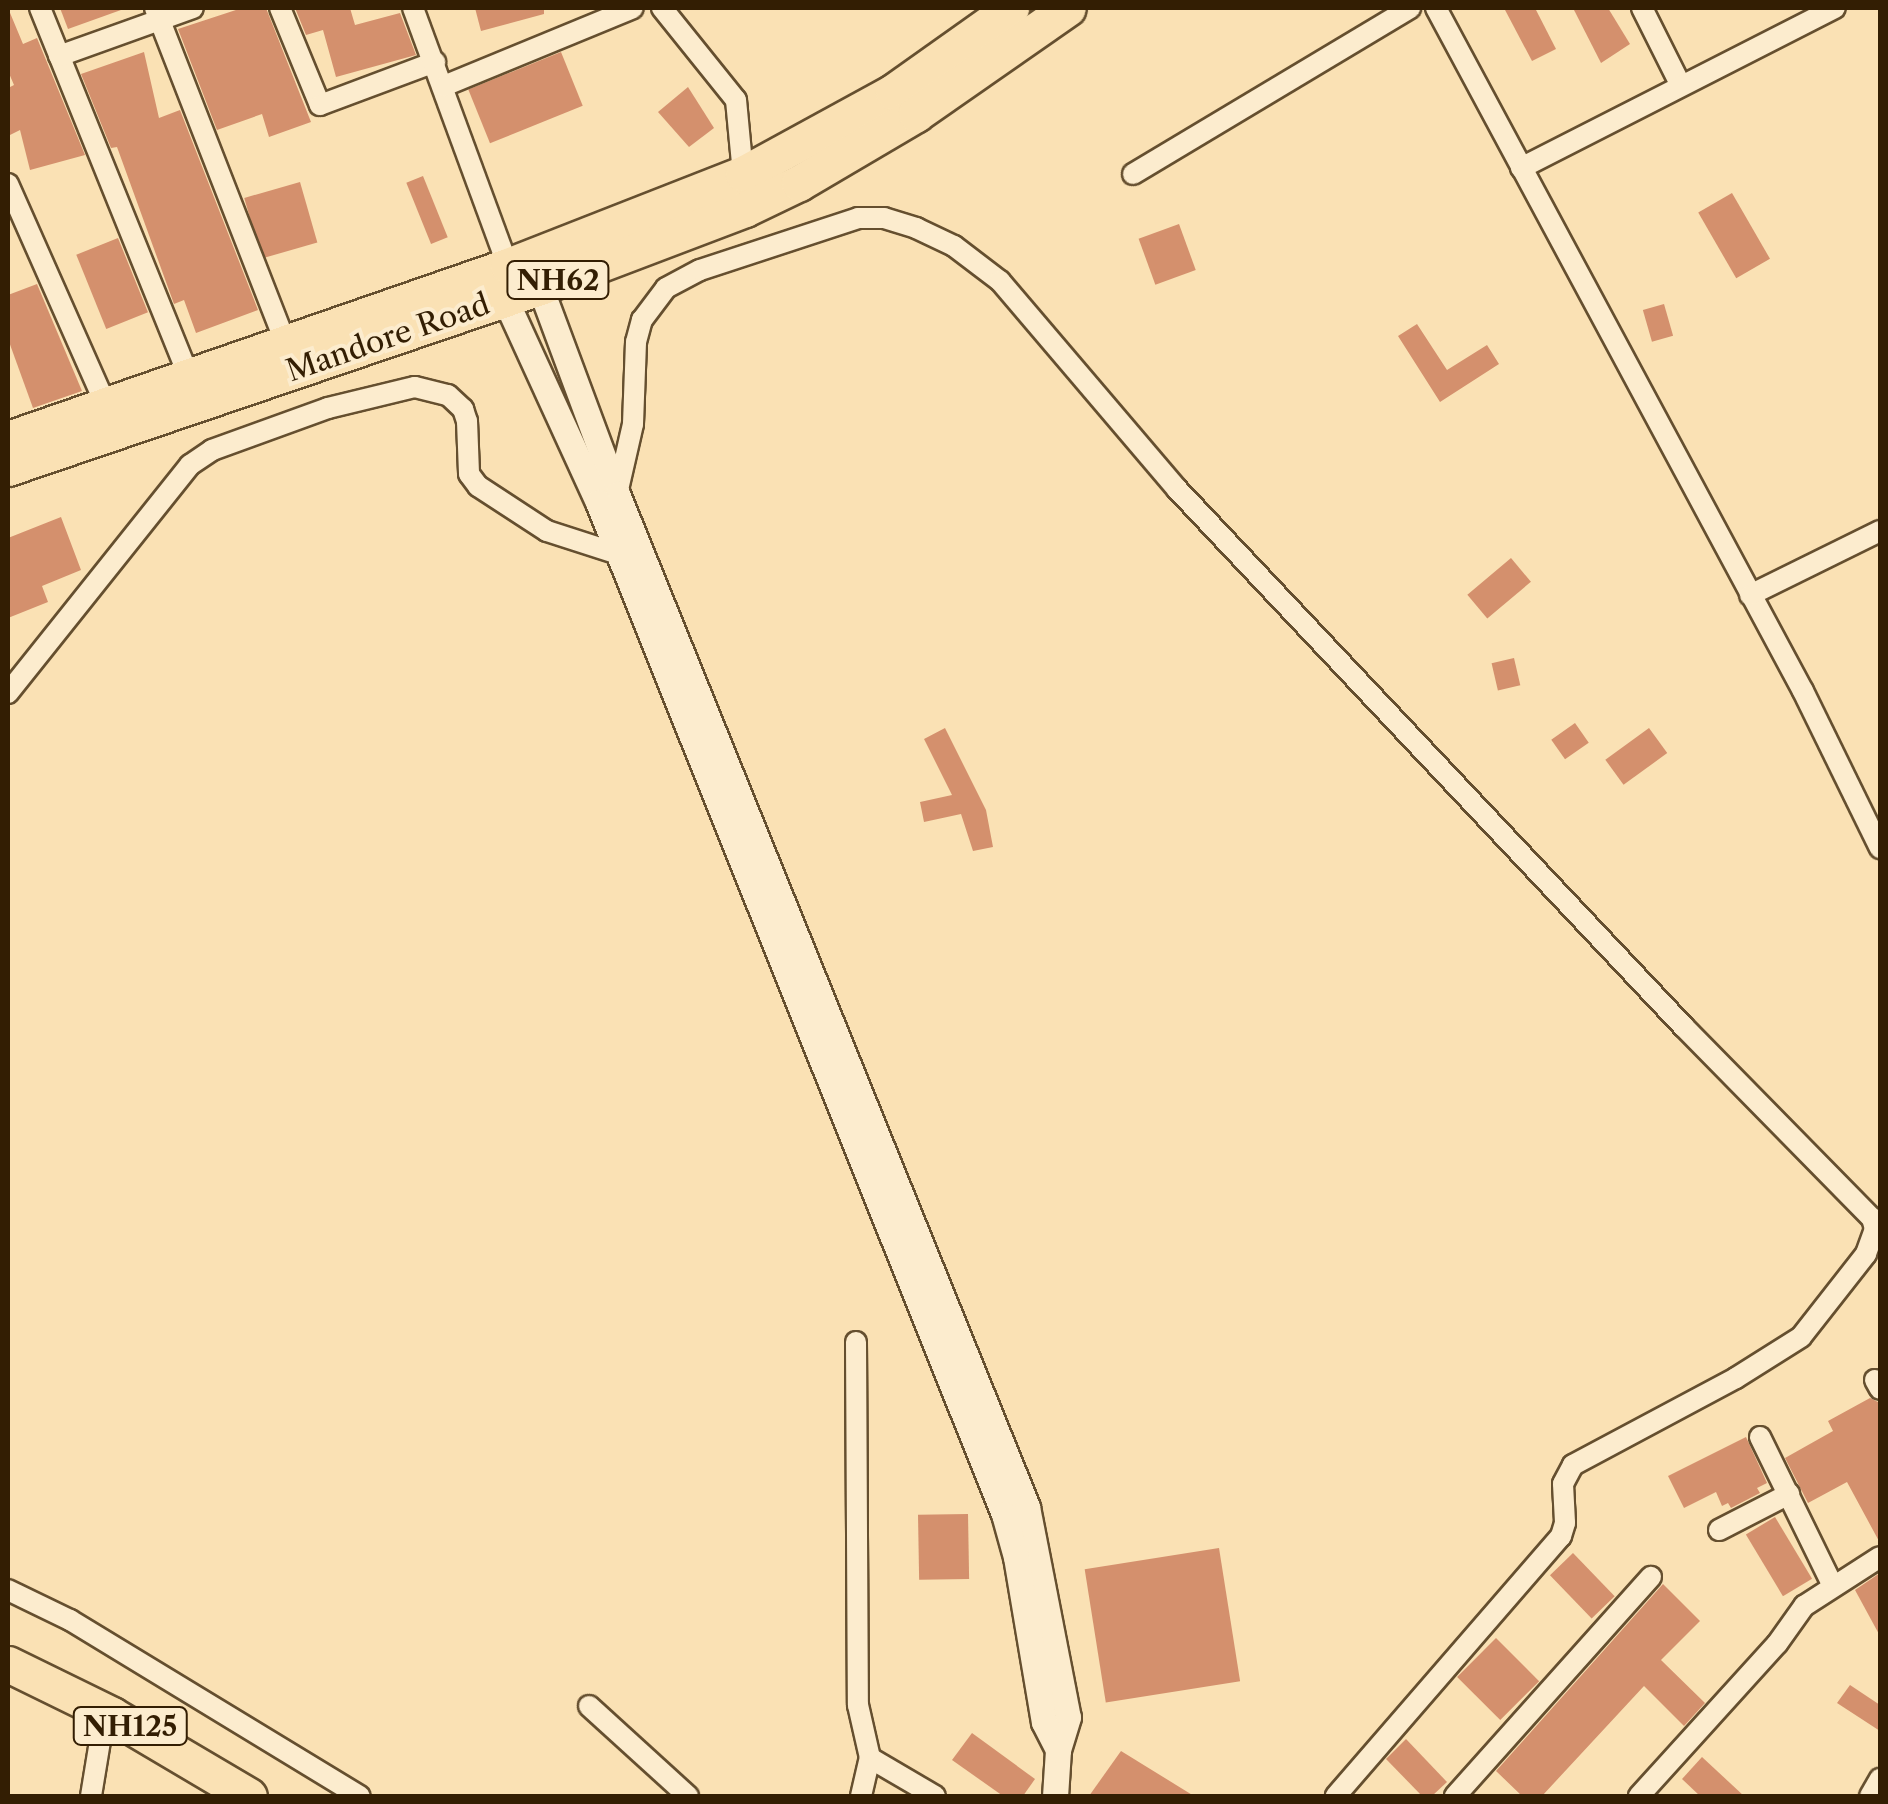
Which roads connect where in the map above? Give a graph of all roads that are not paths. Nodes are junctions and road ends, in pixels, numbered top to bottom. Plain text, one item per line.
1 (40, 8) edge
2 (192, 8) edge
3 (280, 8) edge
4 (413, 8) edge
5 (634, 8) edge
6 (662, 8) edge
7 (1011, 8) edge
8 (1068, 8) edge
9 (1410, 8) edge
10 (1436, 8) edge
11 (1642, 8) edge
12 (1835, 8) edge
13 (157, 14) edge
14 (60, 56) junction
15 (435, 62) junction
16 (444, 86) junction
17 (1681, 86) junction
18 (1521, 168) junction
19 (742, 174) junction
20 (1132, 174) dead end
21 (8, 184) edge
22 (506, 282) junction
23 (540, 287) junction
24 (286, 344) junction
25 (189, 378) junction
26 (108, 407) junction
27 (583, 438) junction
28 (8, 439) edge
29 (8, 468) edge
30 (617, 494) junction
31 (1880, 531) edge
32 (618, 554) junction
33 (1750, 595) junction
34 (8, 693) edge
35 (1880, 848) edge
36 (856, 1342) dead end
37 (1760, 1438) dead end
38 (1789, 1494) junction
39 (1016, 1511) junction
40 (1718, 1530) dead end
41 (1880, 1557) edge
42 (1651, 1578) dead end
43 (1832, 1584) junction
44 (8, 1590) edge
45 (8, 1664) edge
46 (8, 1690) edge
47 (590, 1706) dead end
48 (101, 1735) junction
49 (870, 1758) junction
50 (1880, 1780) edge
51 (91, 1796) edge
52 (202, 1796) edge
53 (249, 1796) edge
54 (360, 1796) edge
55 (688, 1796) edge
56 (860, 1796) edge
57 (935, 1796) edge
58 (1055, 1796) edge
59 (1336, 1796) edge
60 (1455, 1796) edge
61 (1639, 1796) edge
62 (1870, 1796) edge

1 - 14 street
2 - 13 street
3 - 15 street
4 - 15 street
5 - 16 street
6 - 19 street
7 - 19 highway, Mandore Road / NH62
8 - 23 highway, Mandore Road / NH62
9 - 20 street
10 - 18 street
11 - 17 street
12 - 17 street
13 - 14 street
13 - 24 street
14 - 25 street
15 - 16 street
16 - 22 street
17 - 18 street
18 - 33 street
19 - 22 highway, Mandore Road / NH62
21 - 26 street
22 - 23 highway, Mandore Road / NH62
22 - 24 highway, Mandore Road / NH62
22 - 27 street
22 - 29 highway, Mandore Road / NH62
23 - 27 street
24 - 25 highway, Mandore Road / NH62
25 - 26 highway, Mandore Road / NH62
26 - 28 highway, Mandore Road / NH62
27 - 30 street
27 - 32 street
30 - 39 street
30 - 59 street
31 - 33 street
32 - 34 street
32 - 39 street
33 - 35 street
36 - 49 street
37 - 38 street
38 - 40 street
38 - 43 street
39 - 58 street
41 - 43 street
42 - 60 street
43 - 61 street
44 - 54 street
45 - 53 highway, NH125
46 - 48 highway, NH125
47 - 55 street
48 - 51 street
48 - 52 highway, NH125
49 - 56 street
49 - 57 street
50 - 62 street

